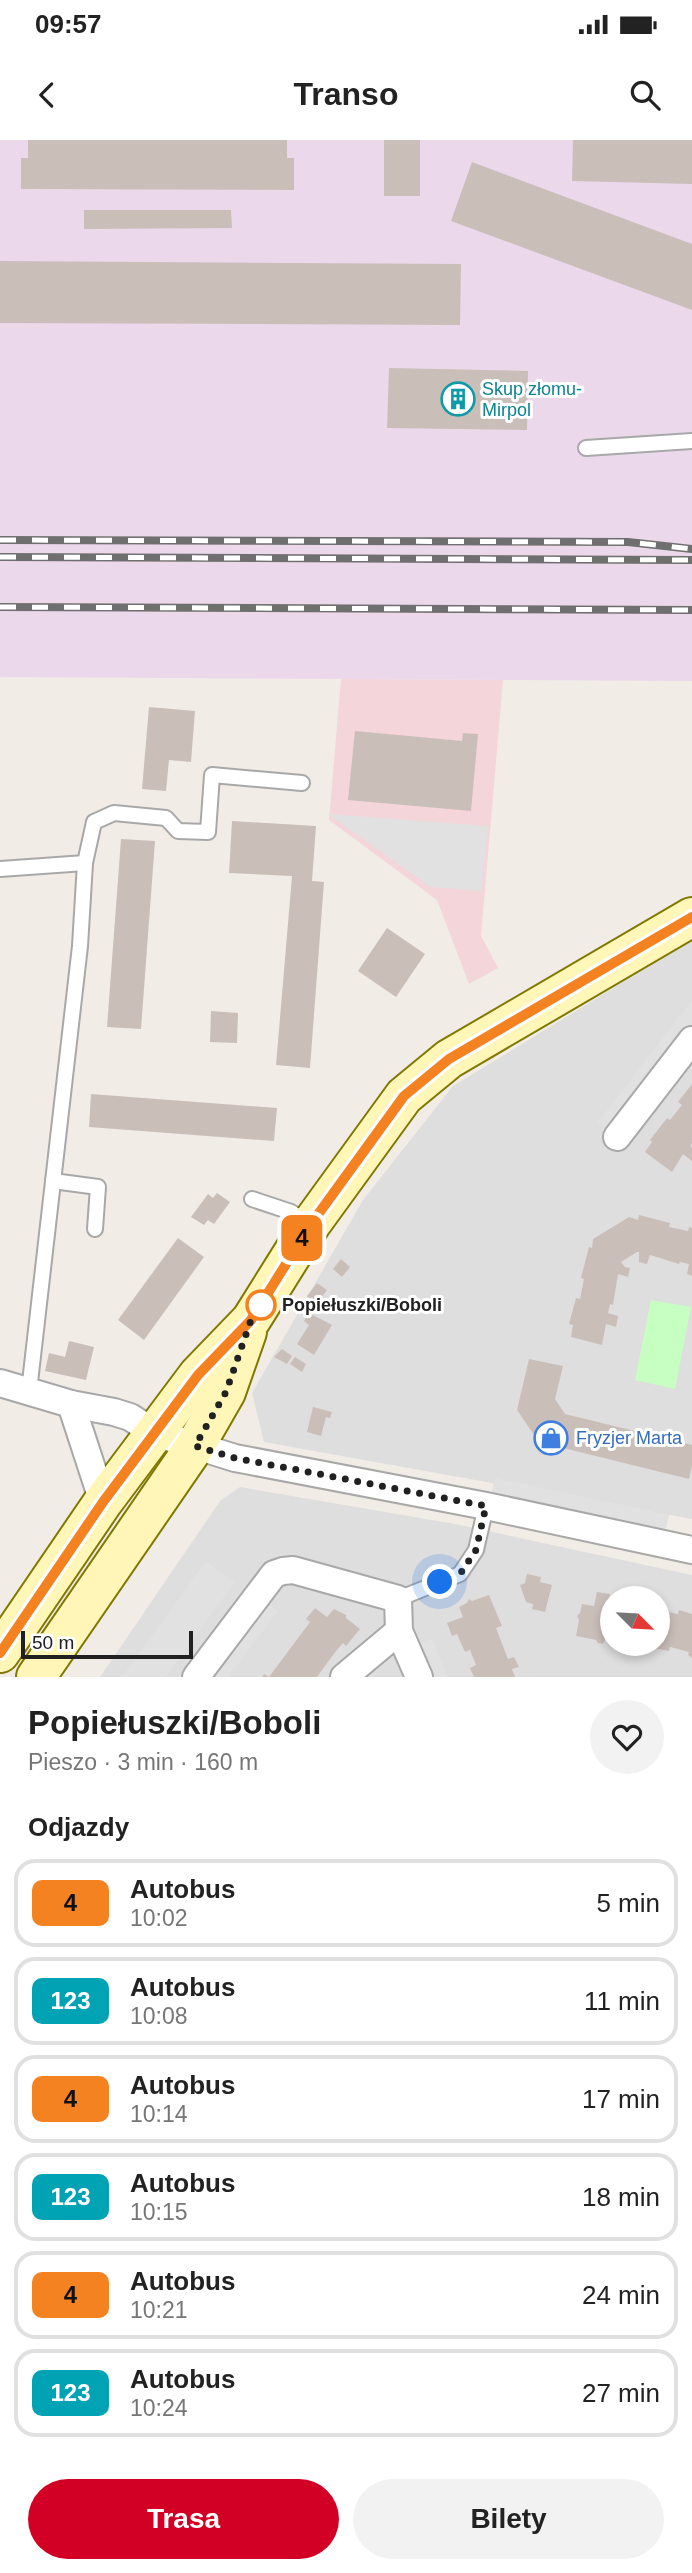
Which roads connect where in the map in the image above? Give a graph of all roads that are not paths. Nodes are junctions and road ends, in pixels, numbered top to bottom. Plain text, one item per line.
1 (692, 441) edge
2 (586, 448) dead end
3 (302, 783) dead end
4 (85, 863) junction
5 (0, 869) edge
6 (692, 917) edge
7 (692, 1040) edge
8 (617, 1137) dead end
9 (53, 1181) junction
10 (252, 1199) dead end
11 (311, 1224) junction
12 (95, 1229) dead end
13 (251, 1320) junction
14 (0, 1383) edge
15 (29, 1391) junction
16 (71, 1404) junction
17 (155, 1433) junction
18 (195, 1446) junction
19 (103, 1502) junction
20 (486, 1506) junction
21 (691, 1544) edge
22 (398, 1599) junction
23 (400, 1631) junction
24 (5, 1634) edge
25 (36, 1677) edge
26 (197, 1677) edge
27 (344, 1677) edge
28 (419, 1677) edge

1 - 2 lane
3 - 4 lane
4 - 5 lane
4 - 9 lane
6 - 11 street
7 - 8 street
9 - 12 lane
9 - 15 lane
10 - 11 lane
11 - 13 street
13 - 17 street
13 - 18 street
14 - 15 street
15 - 16 street
16 - 17 street
16 - 19 street
17 - 18 street
17 - 19 street
18 - 20 street
18 - 25 street
19 - 24 street
20 - 21 street
20 - 22 lane
22 - 23 street
22 - 26 street
23 - 27 street
23 - 28 street

